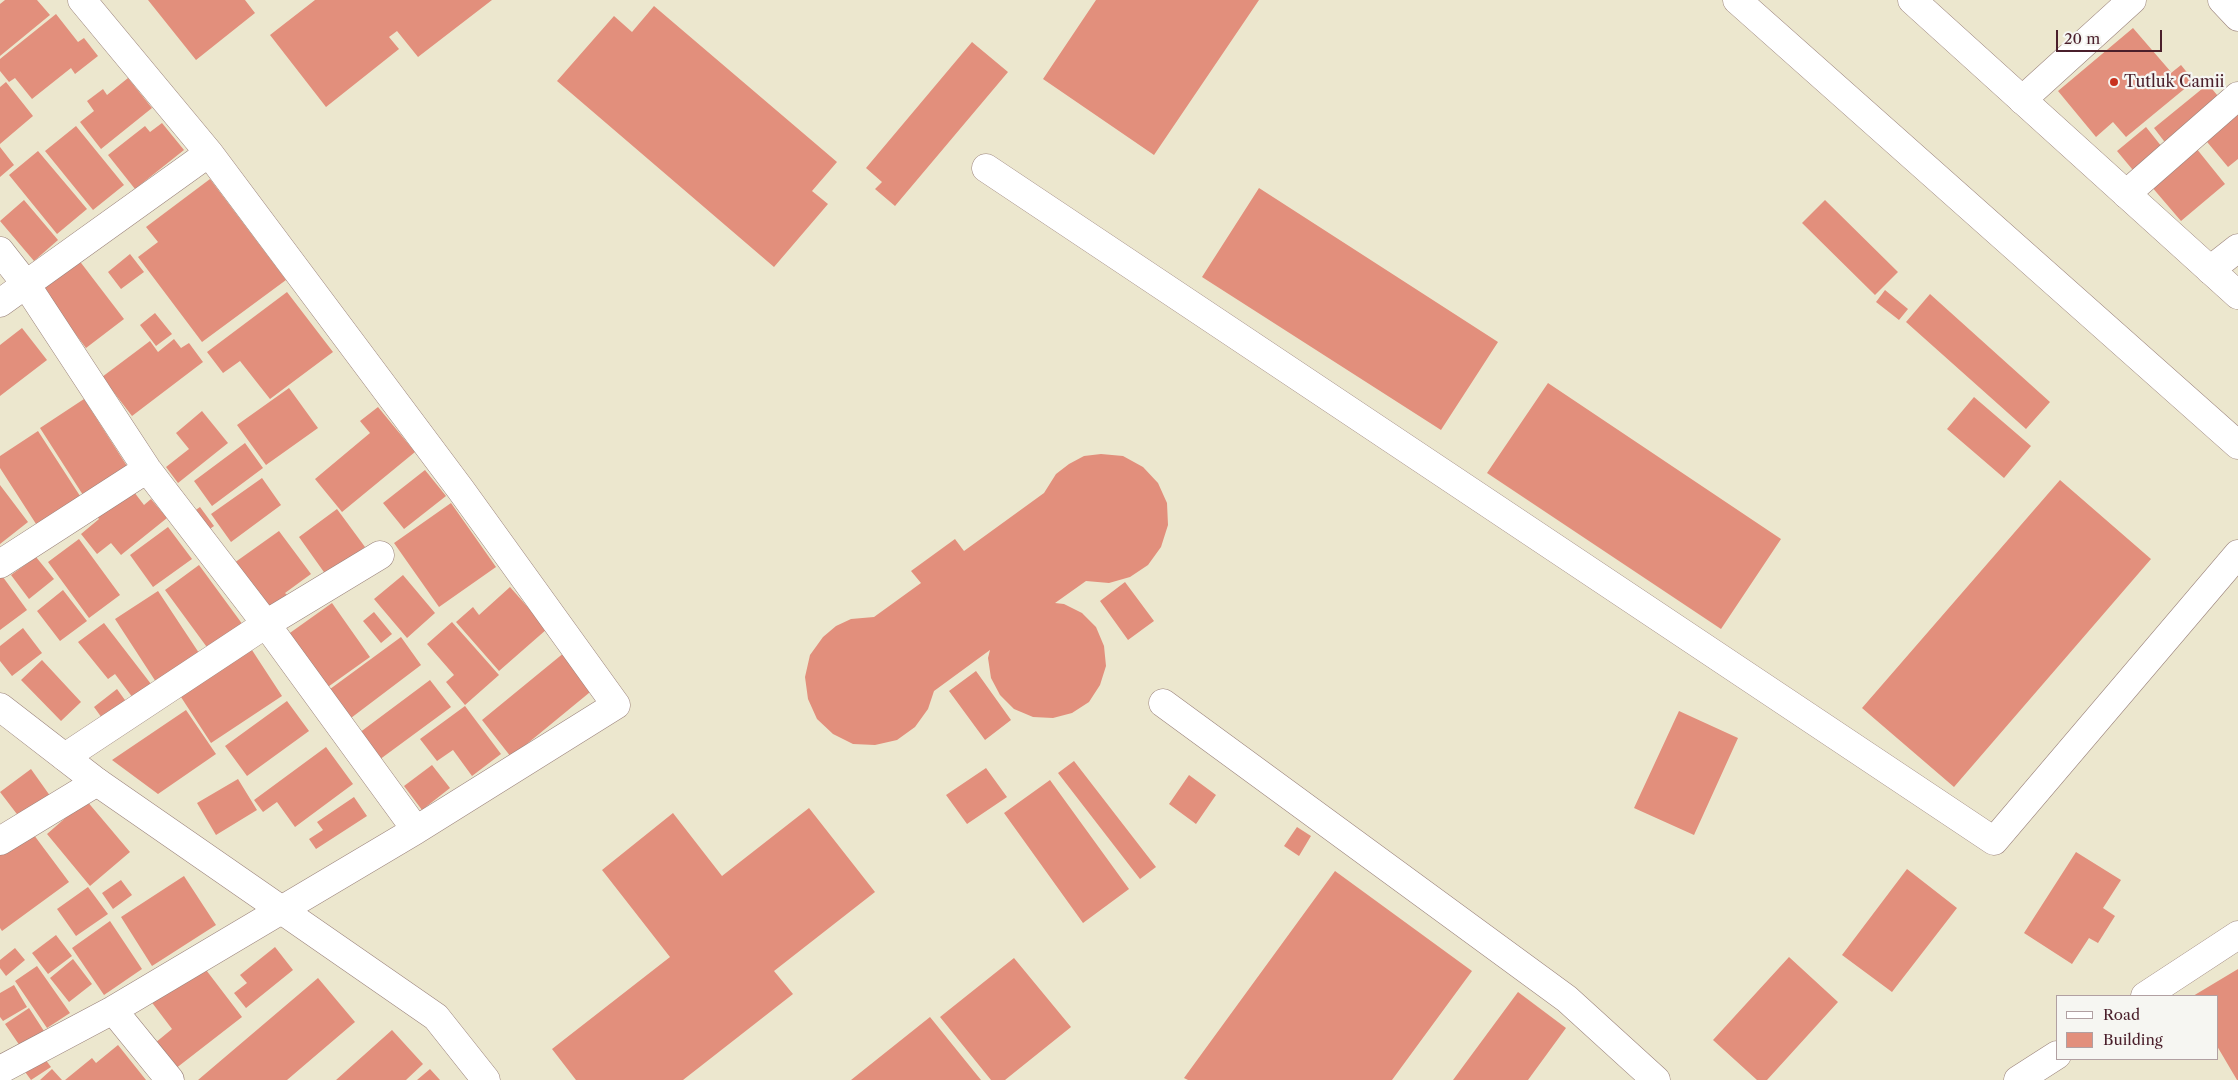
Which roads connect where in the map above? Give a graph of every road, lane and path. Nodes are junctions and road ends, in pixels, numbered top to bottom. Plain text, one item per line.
1 (82, 0) edge
2 (1738, 0) edge
3 (1912, 0) edge
4 (2132, 0) edge
5 (2222, 0) edge
6 (2238, 16) edge
7 (2238, 96) edge
8 (2022, 100) junction
9 (209, 153) junction
10 (986, 168) dead end
11 (2126, 194) junction
12 (2238, 248) edge
13 (0, 251) edge
14 (2210, 270) junction
15 (25, 284) junction
16 (2238, 295) edge
17 (0, 303) edge
18 (2238, 445) edge
19 (148, 469) junction
20 (2238, 554) edge
21 (380, 555) dead end
22 (0, 564) edge
23 (266, 624) junction
24 (1163, 703) dead end
25 (0, 707) edge
26 (66, 757) junction
27 (98, 782) junction
28 (416, 830) junction
29 (0, 841) edge
30 (282, 909) junction
31 (2238, 935) edge
32 (2147, 995) edge
33 (113, 1010) junction
34 (2056, 1056) edge
35 (0, 1070) edge
36 (170, 1080) edge
37 (486, 1080) edge
38 (1656, 1080) edge
39 (2018, 1080) edge

1 - 9 street
2 - 18 street
3 - 8 street
4 - 8 street
5 - 6 street
7 - 11 street
8 - 11 street
9 - 15 street
9 - 28 street
10 - 20 street
11 - 14 street
12 - 14 street
13 - 15 street
14 - 16 street
15 - 17 street
15 - 19 street
19 - 22 street
19 - 23 street
21 - 23 street
23 - 26 street
23 - 28 street
24 - 38 street
25 - 26 street
26 - 27 street
27 - 29 street
27 - 30 street
28 - 30 street
30 - 33 street
30 - 37 street
31 - 32 street
33 - 35 street
33 - 36 street
34 - 39 street

